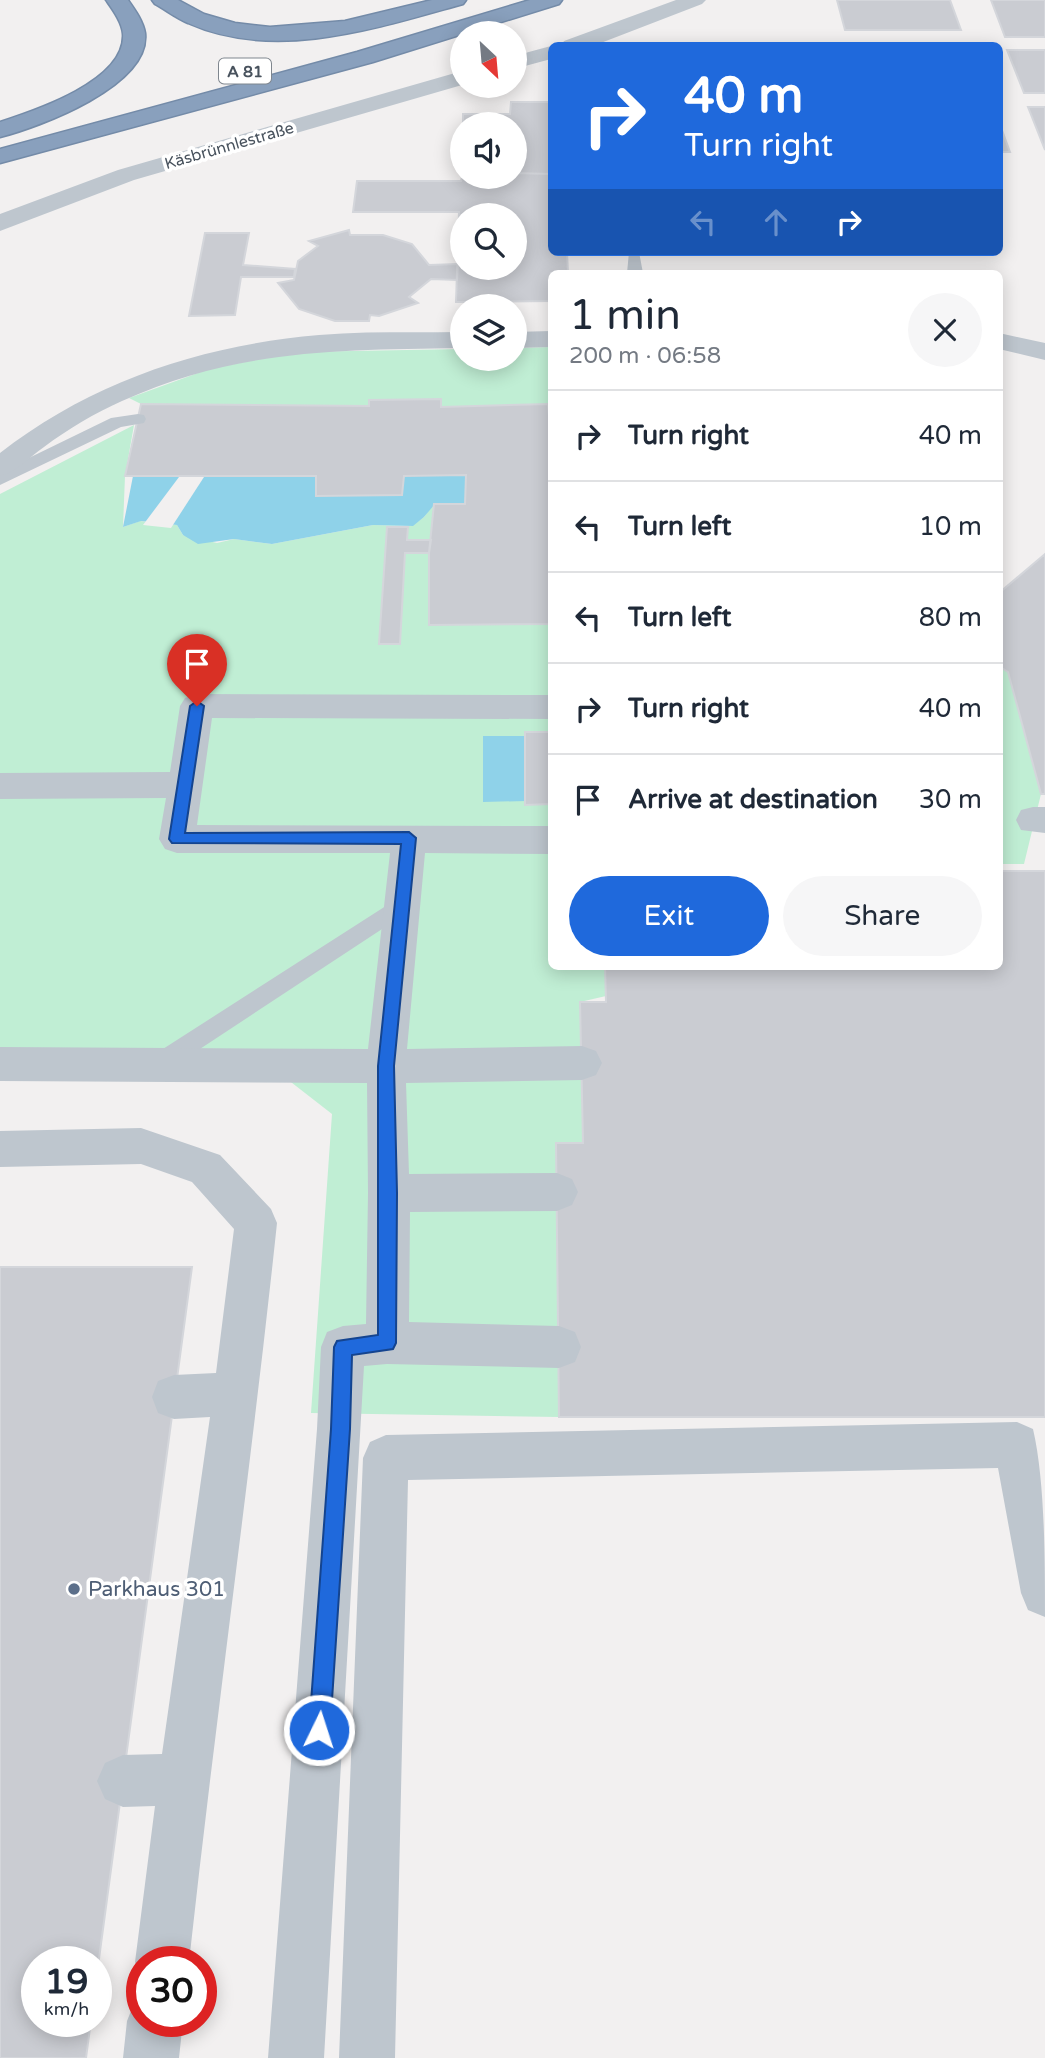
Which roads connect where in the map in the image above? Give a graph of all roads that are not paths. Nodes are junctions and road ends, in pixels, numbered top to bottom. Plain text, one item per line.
1 (117, 0) edge
2 (162, 0) edge
3 (456, 0) edge
4 (488, 0) edge
5 (552, 0) edge
6 (695, 0) edge
7 (583, 42) edge
8 (548, 53) edge
9 (527, 58) edge
10 (450, 81) edge
11 (0, 132) edge
12 (0, 158) edge
13 (0, 224) edge
14 (548, 339) edge
15 (450, 340) edge
16 (527, 340) edge
17 (1003, 342) edge
18 (1045, 352) edge
19 (138, 419) dead end
20 (0, 467) edge
21 (0, 479) edge
22 (548, 708) edge
23 (184, 785) junction
24 (0, 786) edge
25 (409, 838) junction
26 (548, 840) edge
27 (403, 904) junction
28 (160, 1063) junction
29 (582, 1063) dead end
30 (0, 1064) edge
31 (386, 1066) junction
32 (0, 1149) edge
33 (557, 1192) dead end
34 (388, 1193) junction
35 (387, 1343) junction
36 (559, 1347) dead end
37 (237, 1394) junction
38 (174, 1397) dead end
39 (1039, 1535) edge
40 (1045, 1593) edge
41 (182, 1779) junction
42 (123, 1781) dead end
43 (164, 1946) edge
44 (153, 2037) edge
45 (151, 2058) edge
46 (296, 2058) edge
47 (368, 2058) edge

1 - 11 highway
2 - 3 highway
4 - 11 highway, A 81
5 - 12 highway, A 81
6 - 7 street
8 - 9 street
10 - 13 street, Käsbrünnlestraße
14 - 16 street
15 - 20 street
17 - 18 street
19 - 21 lane
22 - 23 street
23 - 24 street
23 - 25 street
25 - 26 street
25 - 27 street
27 - 28 lane
27 - 31 street
28 - 30 street
28 - 31 street
29 - 31 street
31 - 34 street
32 - 37 street
33 - 34 street
34 - 35 street
35 - 36 street
35 - 46 street
37 - 38 street
37 - 41 street
39 - 40 street
39 - 47 street
41 - 42 street
41 - 43 street
44 - 45 street

